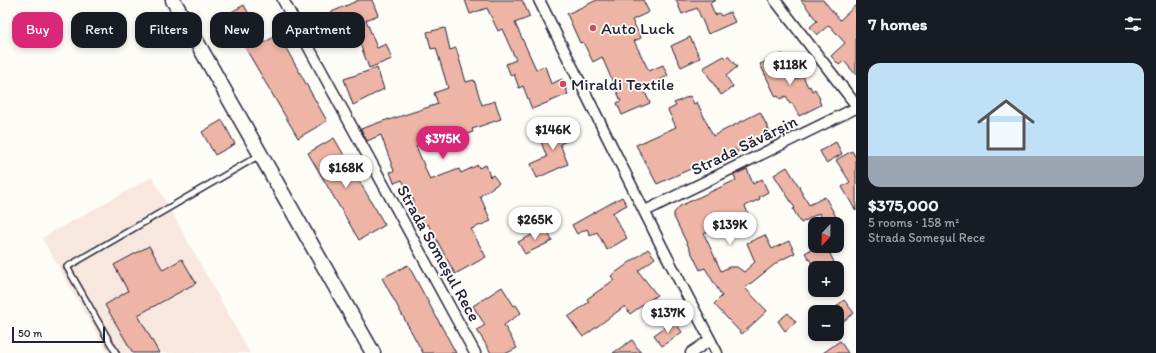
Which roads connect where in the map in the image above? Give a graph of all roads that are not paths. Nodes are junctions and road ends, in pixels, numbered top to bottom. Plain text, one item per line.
1 (172, 0) edge
2 (283, 0) edge
3 (539, 0) edge
4 (775, 0) edge
5 (856, 107) edge
6 (260, 155) junction
7 (645, 211) junction
8 (710, 340) junction
9 (116, 353) edge
10 (373, 353) edge
11 (475, 353) edge
12 (691, 353) edge
13 (717, 353) edge

1 - 6 main road
2 - 11 street, Strada Someșul Rece
3 - 7 street
4 - 5 street
5 - 7 street, Strada Săvârșin
6 - 9 lane
6 - 10 main road
7 - 8 street
8 - 12 street
8 - 13 street

